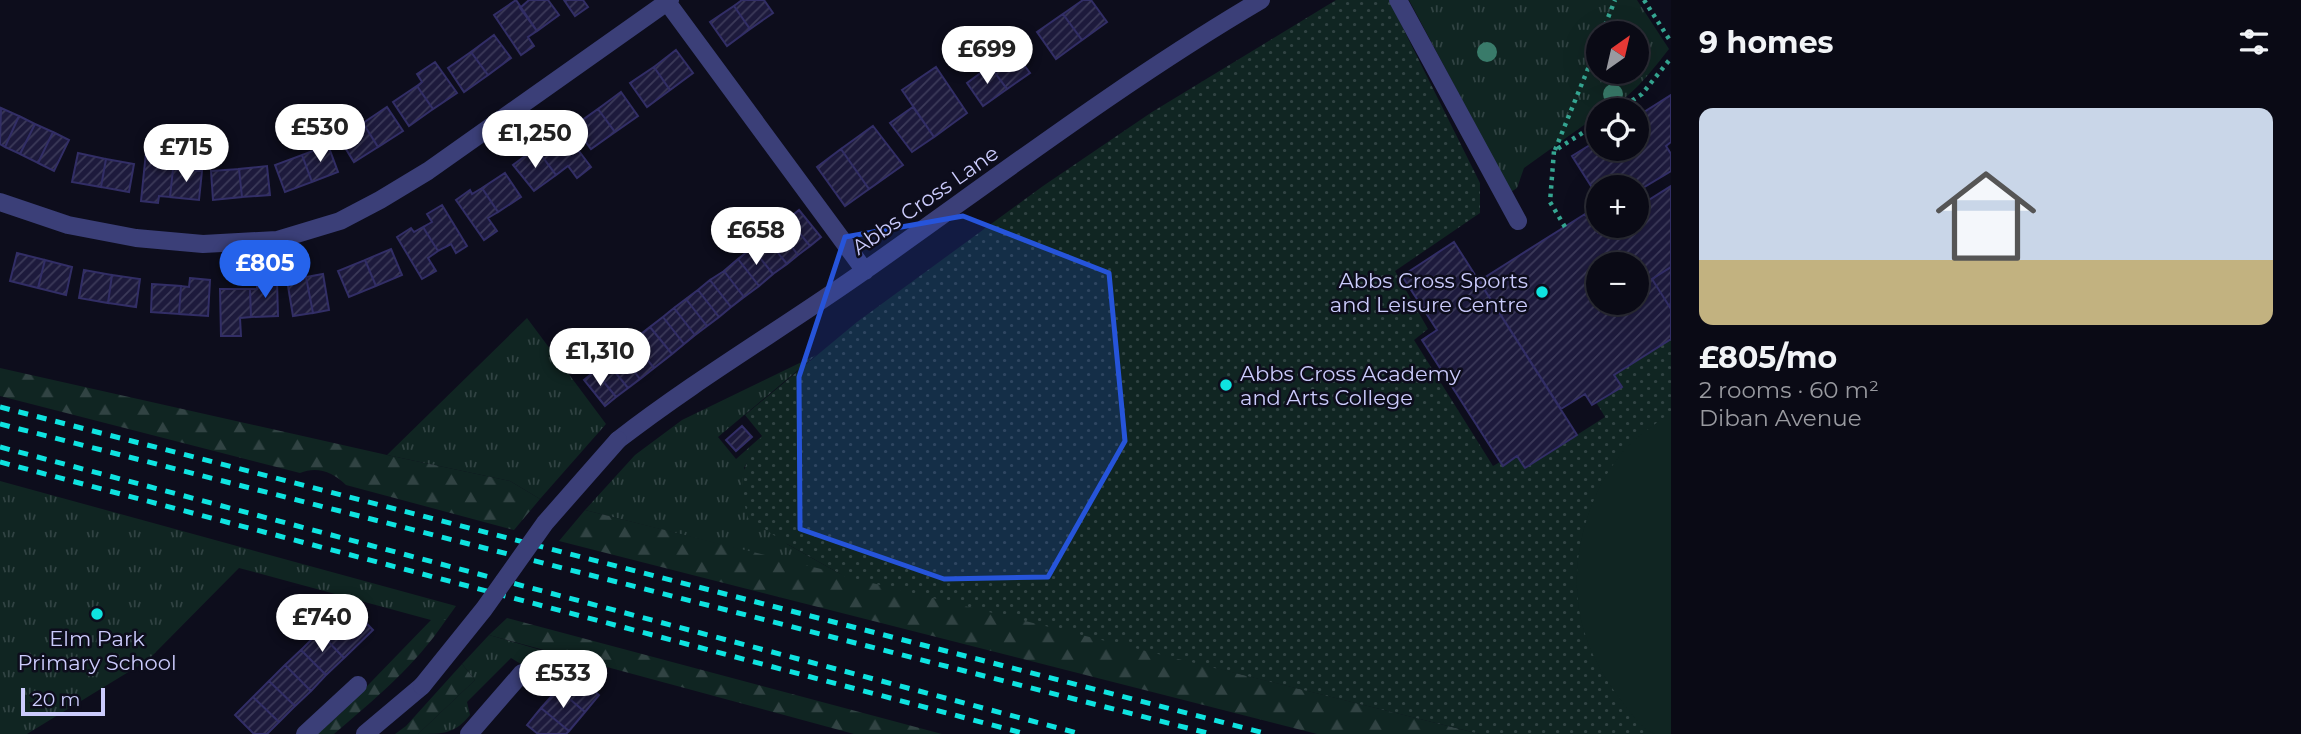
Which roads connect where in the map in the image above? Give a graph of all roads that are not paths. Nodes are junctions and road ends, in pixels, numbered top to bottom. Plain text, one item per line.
1 (1261, 0) edge
2 (1398, 0) edge
3 (668, 1) edge
4 (0, 202) edge
5 (1518, 221) dead end
6 (864, 271) junction
7 (522, 673) dead end
8 (358, 685) dead end
9 (305, 734) edge
10 (365, 734) edge
11 (469, 734) edge

1 - 6 street, Abbs Cross Lane
2 - 5 street
3 - 4 street
3 - 6 street
6 - 10 street, Abbs Cross Lane, bridge
7 - 11 street
8 - 9 street

